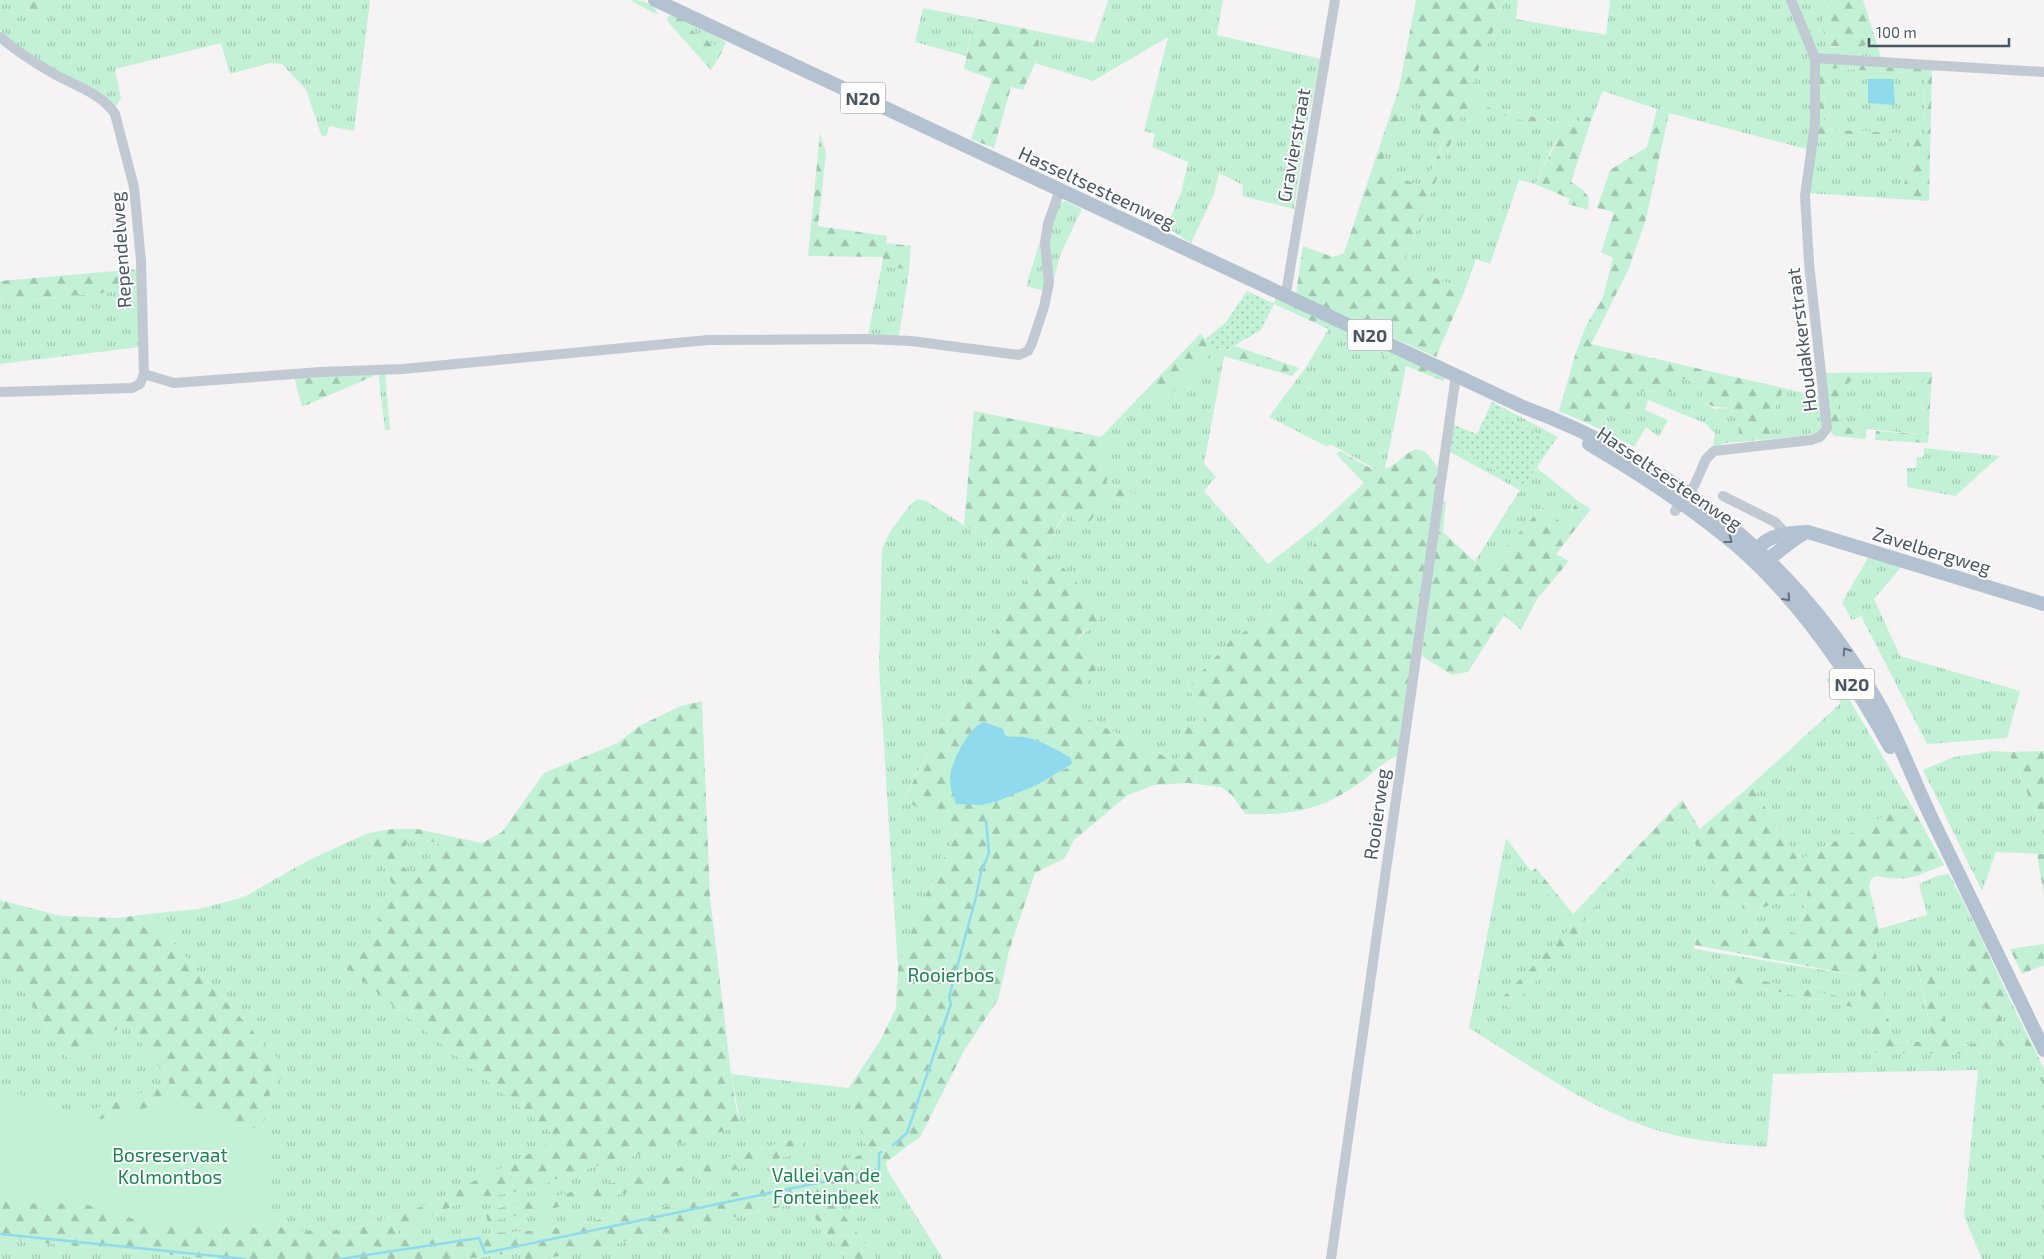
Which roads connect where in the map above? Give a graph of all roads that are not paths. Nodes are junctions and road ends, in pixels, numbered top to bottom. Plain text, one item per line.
1 (655, 0) edge
2 (1335, 0) edge
3 (1791, 0) edge
4 (0, 37) edge
5 (1815, 58) junction
6 (2044, 72) edge
7 (1060, 190) junction
8 (1284, 295) junction
9 (144, 374) junction
10 (1456, 375) junction
11 (0, 392) edge
12 (1723, 496) dead end
13 (1682, 502) junction
14 (1789, 536) junction
15 (1756, 555) junction
16 (1769, 560) junction
17 (2044, 604) edge
18 (1932, 819) junction
19 (2044, 1050) edge
20 (1331, 1259) edge

1 - 7 main road, Hasseltsesteenweg / N20
2 - 8 street, Gravierstraat
3 - 5 street
4 - 9 street, Rependelweg
5 - 6 street
5 - 13 street, Houdakkerstraat
7 - 8 main road, Hasseltsesteenweg / N20
7 - 9 street
8 - 10 main road, Hasseltsesteenweg / N20
9 - 11 street
10 - 13 main road, Hasseltsesteenweg / N20
10 - 20 street, Rooierweg
12 - 14 street
13 - 15 main road, Hasseltsesteenweg / N20
14 - 15 main road, Zavelbergweg
14 - 16 main road
14 - 17 main road, Zavelbergweg
15 - 16 main road, Hasseltsesteenweg / N20
15 -> 18 main road, Hasseltsesteenweg / N20
18 -> 16 main road, Hasseltsesteenweg / N20
18 - 19 main road, Hasseltsesteenweg / N20

